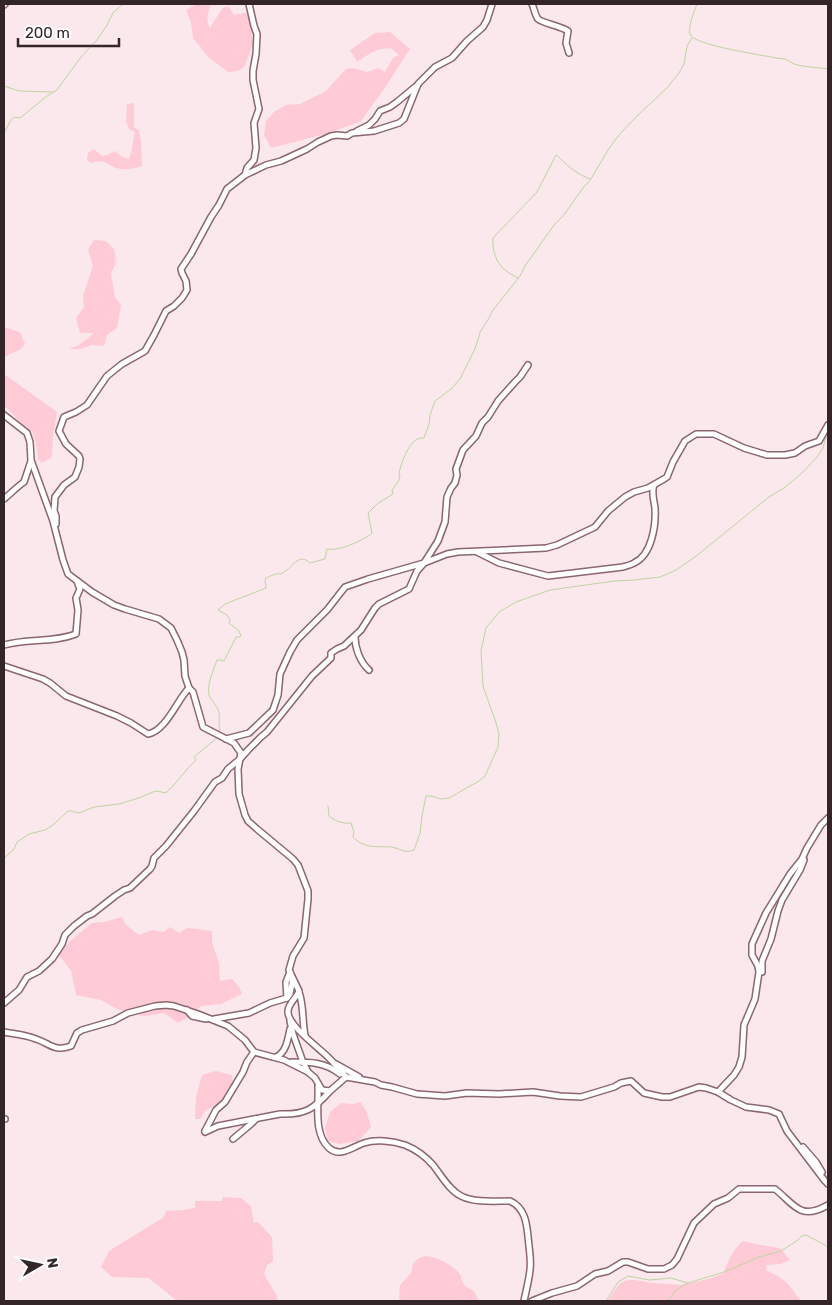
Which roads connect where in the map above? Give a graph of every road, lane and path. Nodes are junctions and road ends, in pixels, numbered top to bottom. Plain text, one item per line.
1 (249, 4) edge
2 (492, 4) edge
3 (532, 4) edge
4 (569, 53) dead end
5 (418, 84) junction
6 (352, 133) junction
7 (245, 175) junction
8 (528, 365) dead end
9 (4, 415) edge
10 (828, 425) edge
11 (31, 460) junction
12 (654, 484) junction
13 (4, 499) edge
14 (57, 537) junction
15 (474, 551) junction
16 (424, 563) junction
17 (76, 580) junction
18 (355, 637) junction
19 (4, 645) edge
20 (4, 666) edge
21 (369, 670) dead end
22 (190, 688) junction
23 (226, 739) junction
24 (240, 759) junction
25 (828, 818) edge
26 (807, 848) junction
27 (291, 974) junction
28 (759, 980) junction
29 (299, 991) junction
30 (287, 998) junction
31 (4, 1003) edge
32 (288, 1008) junction
33 (212, 1020) junction
34 (290, 1023) junction
35 (4, 1032) edge
36 (307, 1038) junction
37 (254, 1052) junction
38 (276, 1057) junction
39 (332, 1061) junction
40 (290, 1062) junction
41 (303, 1062) junction
42 (308, 1072) junction
43 (345, 1078) junction
44 (364, 1080) junction
45 (318, 1086) junction
46 (328, 1091) junction
47 (718, 1092) junction
48 (317, 1105) junction
49 (256, 1118) junction
50 (233, 1139) dead end
51 (796, 1142) junction
52 (828, 1180) edge
53 (828, 1184) edge
54 (828, 1205) edge
55 (524, 1301) edge
56 (532, 1301) edge

1 - 7 street
2 - 5 street
3 - 4 street
5 - 6 street
5 - 6 street
6 - 7 street
7 - 14 street
8 - 16 street
9 - 11 street
10 - 12 street
11 - 13 street
11 - 14 street
12 - 15 street
12 - 15 street
14 - 17 street
15 - 16 street
16 - 18 street
16 - 23 street
17 - 19 street
17 - 22 street
18 - 21 street
18 - 24 street
20 - 22 street
22 - 23 street
23 - 24 street
24 - 27 street
24 - 31 street
25 - 26 street
26 - 28 street
26 - 28 street
27 - 29 street
27 - 30 street
28 - 47 street
29 - 32 street
29 - 36 street
30 - 32 street
30 - 33 street
32 - 34 street
33 - 35 street
33 - 37 street
34 - 36 street
34 - 38 street
34 - 41 street
36 - 39 street
37 - 38 street
37 - 49 street
38 - 40 street
39 - 43 street
39 - 44 street
40 - 41 street
40 - 42 street
41 - 42 street
41 - 43 street
42 - 45 street
43 - 44 street
43 - 46 street
44 - 47 street
45 - 46 street
45 - 48 street
46 - 48 street
47 - 51 street
48 - 49 street
48 - 55 street
49 - 50 street
51 - 52 street
51 - 53 street
54 - 56 street

